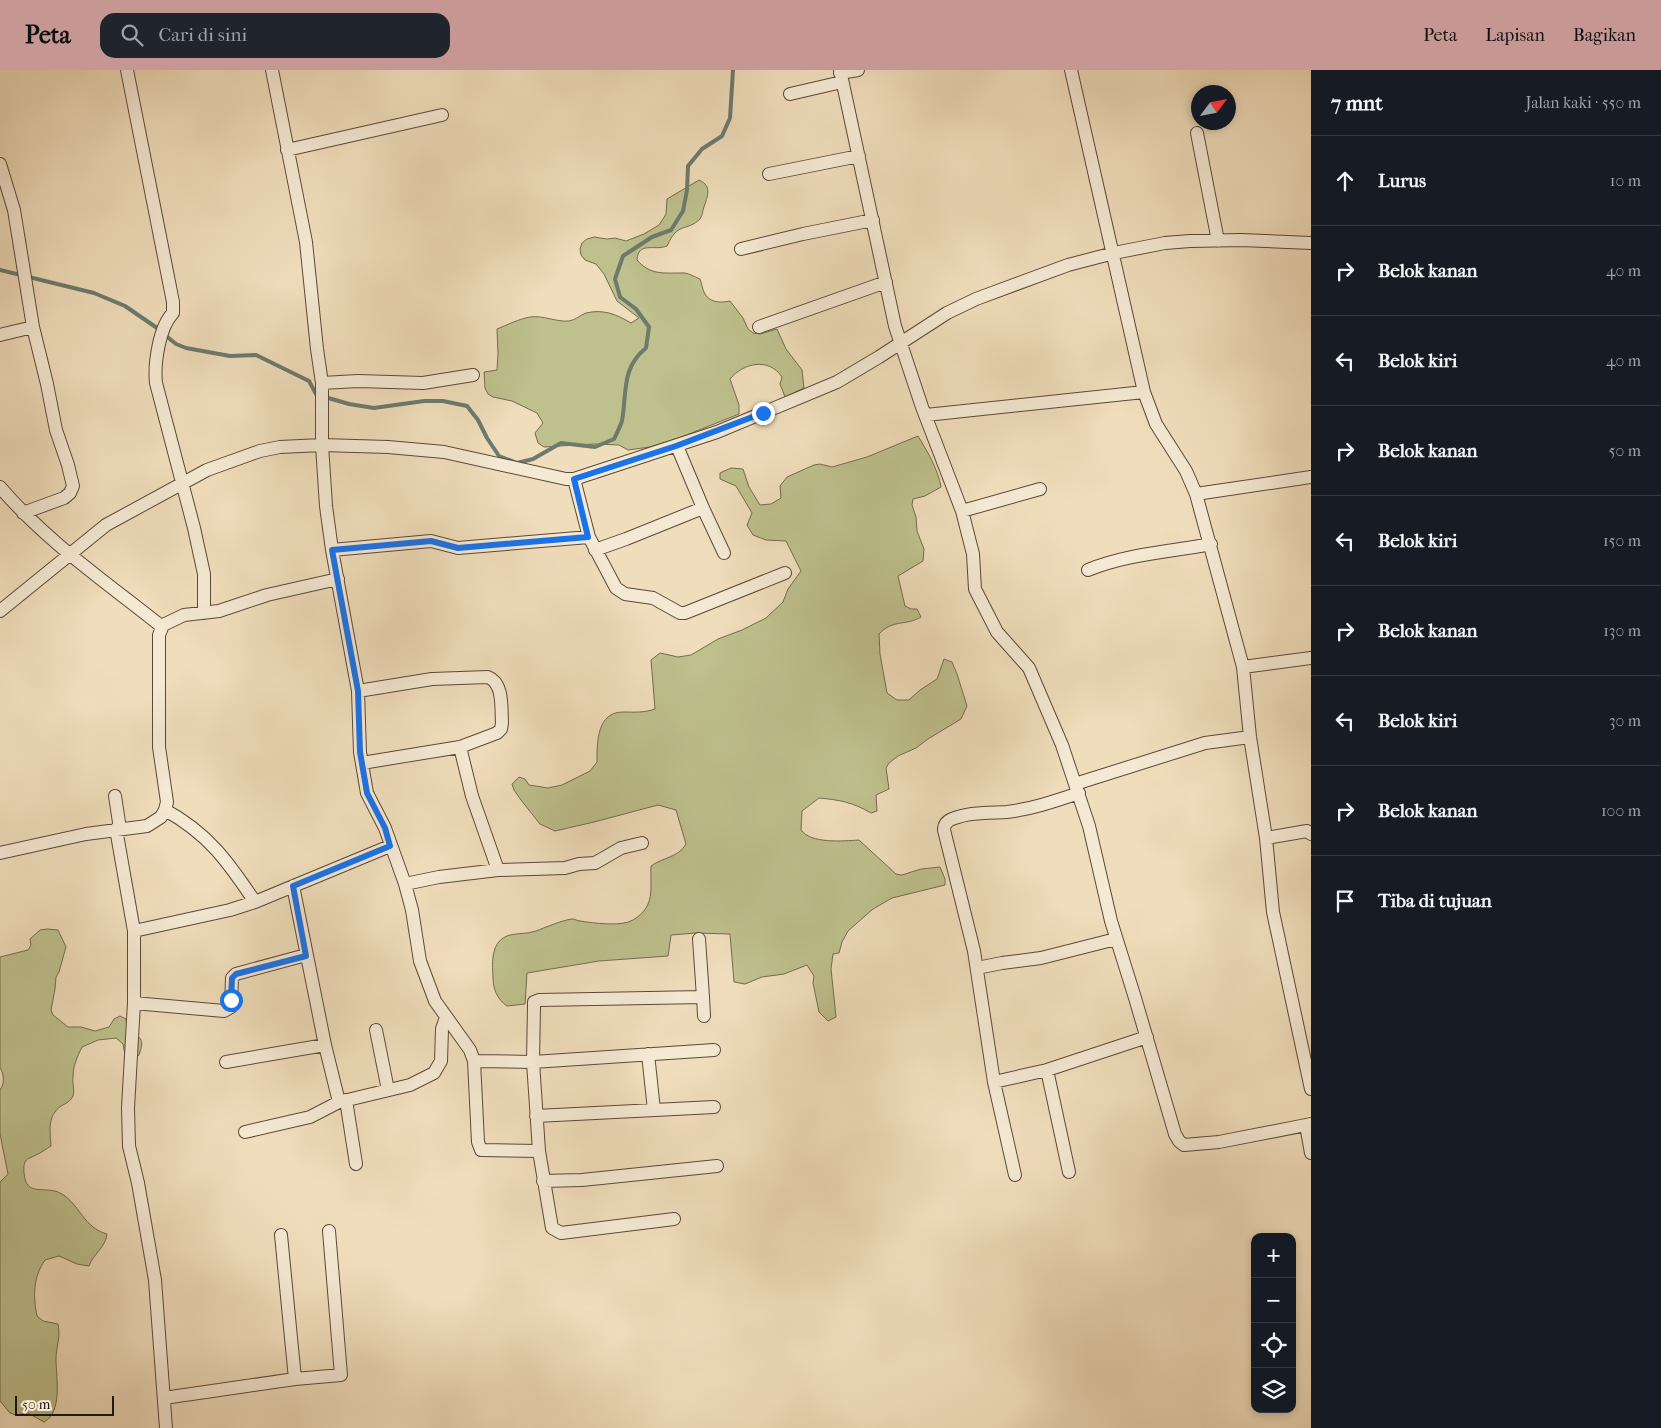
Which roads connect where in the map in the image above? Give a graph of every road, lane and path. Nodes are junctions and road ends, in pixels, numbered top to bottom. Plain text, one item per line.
1 (127, 70) edge
2 (272, 70) edge
3 (858, 70) edge
4 (1071, 70) edge
5 (841, 75) edge
6 (790, 94) dead end
7 (442, 115) dead end
8 (1197, 133) dead end
9 (288, 150) junction
10 (859, 156) junction
11 (0, 164) edge
12 (769, 174) dead end
13 (873, 220) junction
14 (1218, 241) junction
15 (1311, 243) edge
16 (741, 249) dead end
17 (1114, 252) junction
18 (886, 282) junction
19 (33, 327) junction
20 (759, 327) dead end
21 (0, 335) edge
22 (900, 344) junction
23 (472, 375) dead end
24 (322, 383) junction
25 (1144, 392) junction
26 (926, 415) junction
27 (322, 445) junction
28 (676, 446) junction
29 (1311, 477) edge
30 (574, 479) junction
31 (182, 484) junction
32 (0, 487) edge
33 (1040, 489) dead end
34 (1196, 494) junction
35 (703, 508) junction
36 (962, 511) junction
37 (23, 513) junction
38 (588, 537) junction
39 (1210, 544) junction
40 (332, 550) junction
41 (595, 550) junction
42 (70, 553) junction
43 (724, 553) dead end
44 (1088, 570) dead end
45 (785, 572) dead end
46 (338, 579) junction
47 (0, 611) edge
48 (204, 612) junction
49 (161, 626) junction
50 (1311, 658) edge
51 (1243, 667) junction
52 (358, 691) junction
53 (1250, 737) junction
54 (460, 747) junction
55 (362, 763) junction
56 (1077, 789) junction
57 (115, 796) dead end
58 (165, 810) junction
59 (118, 829) junction
60 (1311, 834) edge
61 (1266, 838) junction
62 (642, 842) dead end
63 (390, 846) junction
64 (0, 853) edge
65 (498, 870) junction
66 (405, 884) junction
67 (293, 886) junction
68 (255, 902) junction
69 (134, 931) junction
70 (699, 939) dead end
71 (1116, 939) junction
72 (306, 956) junction
73 (977, 968) junction
74 (703, 998) junction
75 (134, 1003) junction
76 (704, 1016) dead end
77 (446, 1017) junction
78 (376, 1030) dead end
79 (1147, 1037) junction
80 (325, 1045) junction
81 (714, 1050) dead end
82 (648, 1054) junction
83 (474, 1061) junction
84 (226, 1062) dead end
85 (533, 1062) junction
86 (1047, 1070) junction
87 (994, 1082) junction
88 (1311, 1089) edge
89 (388, 1090) junction
90 (343, 1101) junction
91 (714, 1107) dead end
92 (654, 1110) junction
93 (536, 1116) junction
94 (1308, 1124) edge
95 (245, 1132) dead end
96 (539, 1151) junction
97 (1311, 1154) edge
98 (356, 1164) dead end
99 (716, 1166) dead end
100 (1069, 1172) dead end
101 (1014, 1175) dead end
102 (543, 1181) junction
103 (674, 1219) dead end
104 (329, 1231) dead end
105 (281, 1235) dead end
106 (295, 1379) junction
107 (164, 1398) junction
108 (166, 1428) edge

1 - 31 street
2 - 9 street
3 - 5 street
4 - 17 street
5 - 6 street
5 - 10 street
7 - 9 street
8 - 14 street
9 - 24 street
10 - 12 street
10 - 13 street
11 - 19 street
13 - 16 street
13 - 18 street
14 - 15 street
14 - 17 street
17 - 22 street
17 - 25 street
18 - 20 street
18 - 22 street
19 - 21 street
19 - 37 street
22 - 26 street
22 - 28 street
23 - 24 street
24 - 27 street
25 - 26 street
25 - 34 street
26 - 36 street
27 - 30 street
27 - 31 street
27 - 40 street
28 - 30 street
28 - 35 street
29 - 34 street
30 - 38 street
31 - 42 street
31 - 48 street
32 - 37 street
33 - 36 street
34 - 39 street
35 - 41 street
35 - 43 street
36 - 56 street
37 - 42 street
38 - 40 street
38 - 41 street
39 - 44 street
39 - 51 street
40 - 46 street
41 - 45 street
42 - 47 street
42 - 49 street
46 - 48 street
46 - 52 street
48 - 49 street
49 - 58 street
50 - 51 street
51 - 53 street
52 - 54 street
52 - 55 street
53 - 56 street
53 - 61 street
54 - 55 street
54 - 65 street
55 - 63 street
56 - 71 street
56 - 73 street
57 - 59 street
58 - 59 street
58 - 68 street
59 - 64 street
59 - 69 street
60 - 61 street
61 - 88 street
62 - 65 street
63 - 66 street
63 - 67 street
65 - 66 street
66 - 77 street
67 - 68 street
67 - 72 street
68 - 69 street
69 - 75 street
70 - 74 street
71 - 73 street
71 - 79 street
72 - 75 street
72 - 80 street
73 - 87 street
74 - 76 street
74 - 85 street
75 - 107 street
77 - 83 street
77 - 89 street
78 - 89 street
79 - 86 street
79 - 94 street
80 - 84 street
80 - 90 street
81 - 82 street
82 - 85 street
82 - 92 street
83 - 85 street
83 - 96 street
85 - 93 street
86 - 87 street
86 - 100 street
87 - 101 street
89 - 90 street
90 - 95 street
90 - 98 street
91 - 92 street
92 - 93 street
93 - 96 street
94 - 97 street
96 - 102 street
99 - 102 street
102 - 103 street
104 - 106 street
105 - 106 street
106 - 107 street
107 - 108 street

